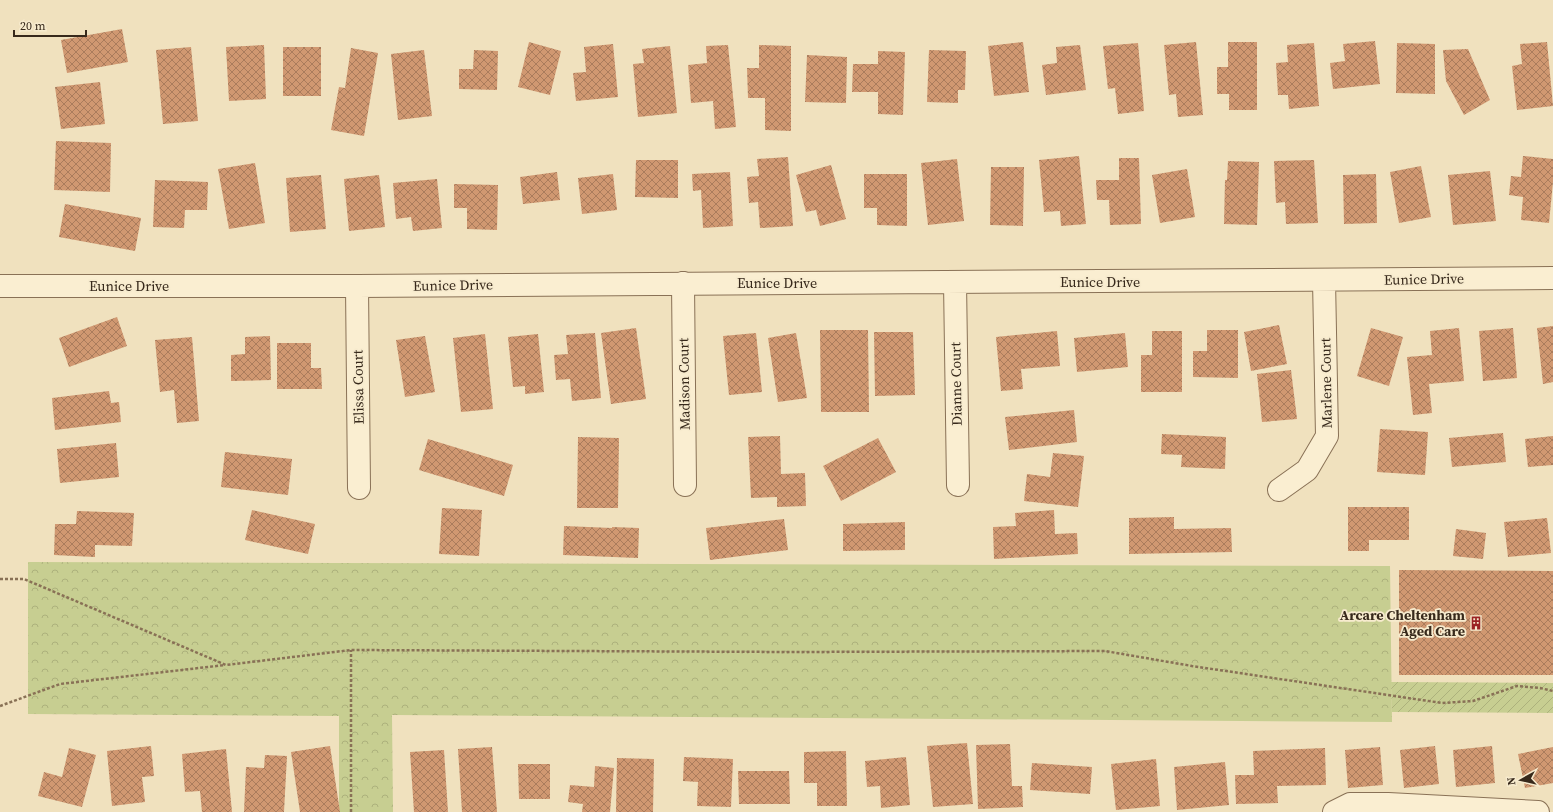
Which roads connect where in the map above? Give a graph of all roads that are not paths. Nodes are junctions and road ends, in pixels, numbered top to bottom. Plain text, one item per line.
1 (1553, 278) edge
2 (1324, 280) junction
3 (955, 282) junction
4 (683, 283) junction
5 (0, 286) edge
6 (357, 286) junction
7 (685, 485) dead end
8 (958, 485) dead end
9 (359, 488) dead end
10 (1279, 490) dead end
11 (1334, 812) edge
12 (1538, 812) edge

1 - 2 street, Eunice Drive
2 - 3 street, Eunice Drive
2 - 10 street, Marlene Court
3 - 4 street, Eunice Drive
3 - 8 street, Dianne Court
4 - 6 street, Eunice Drive
4 - 7 street, Madison Court
5 - 6 street, Eunice Drive
6 - 9 street, Elissa Court
11 - 12 street

